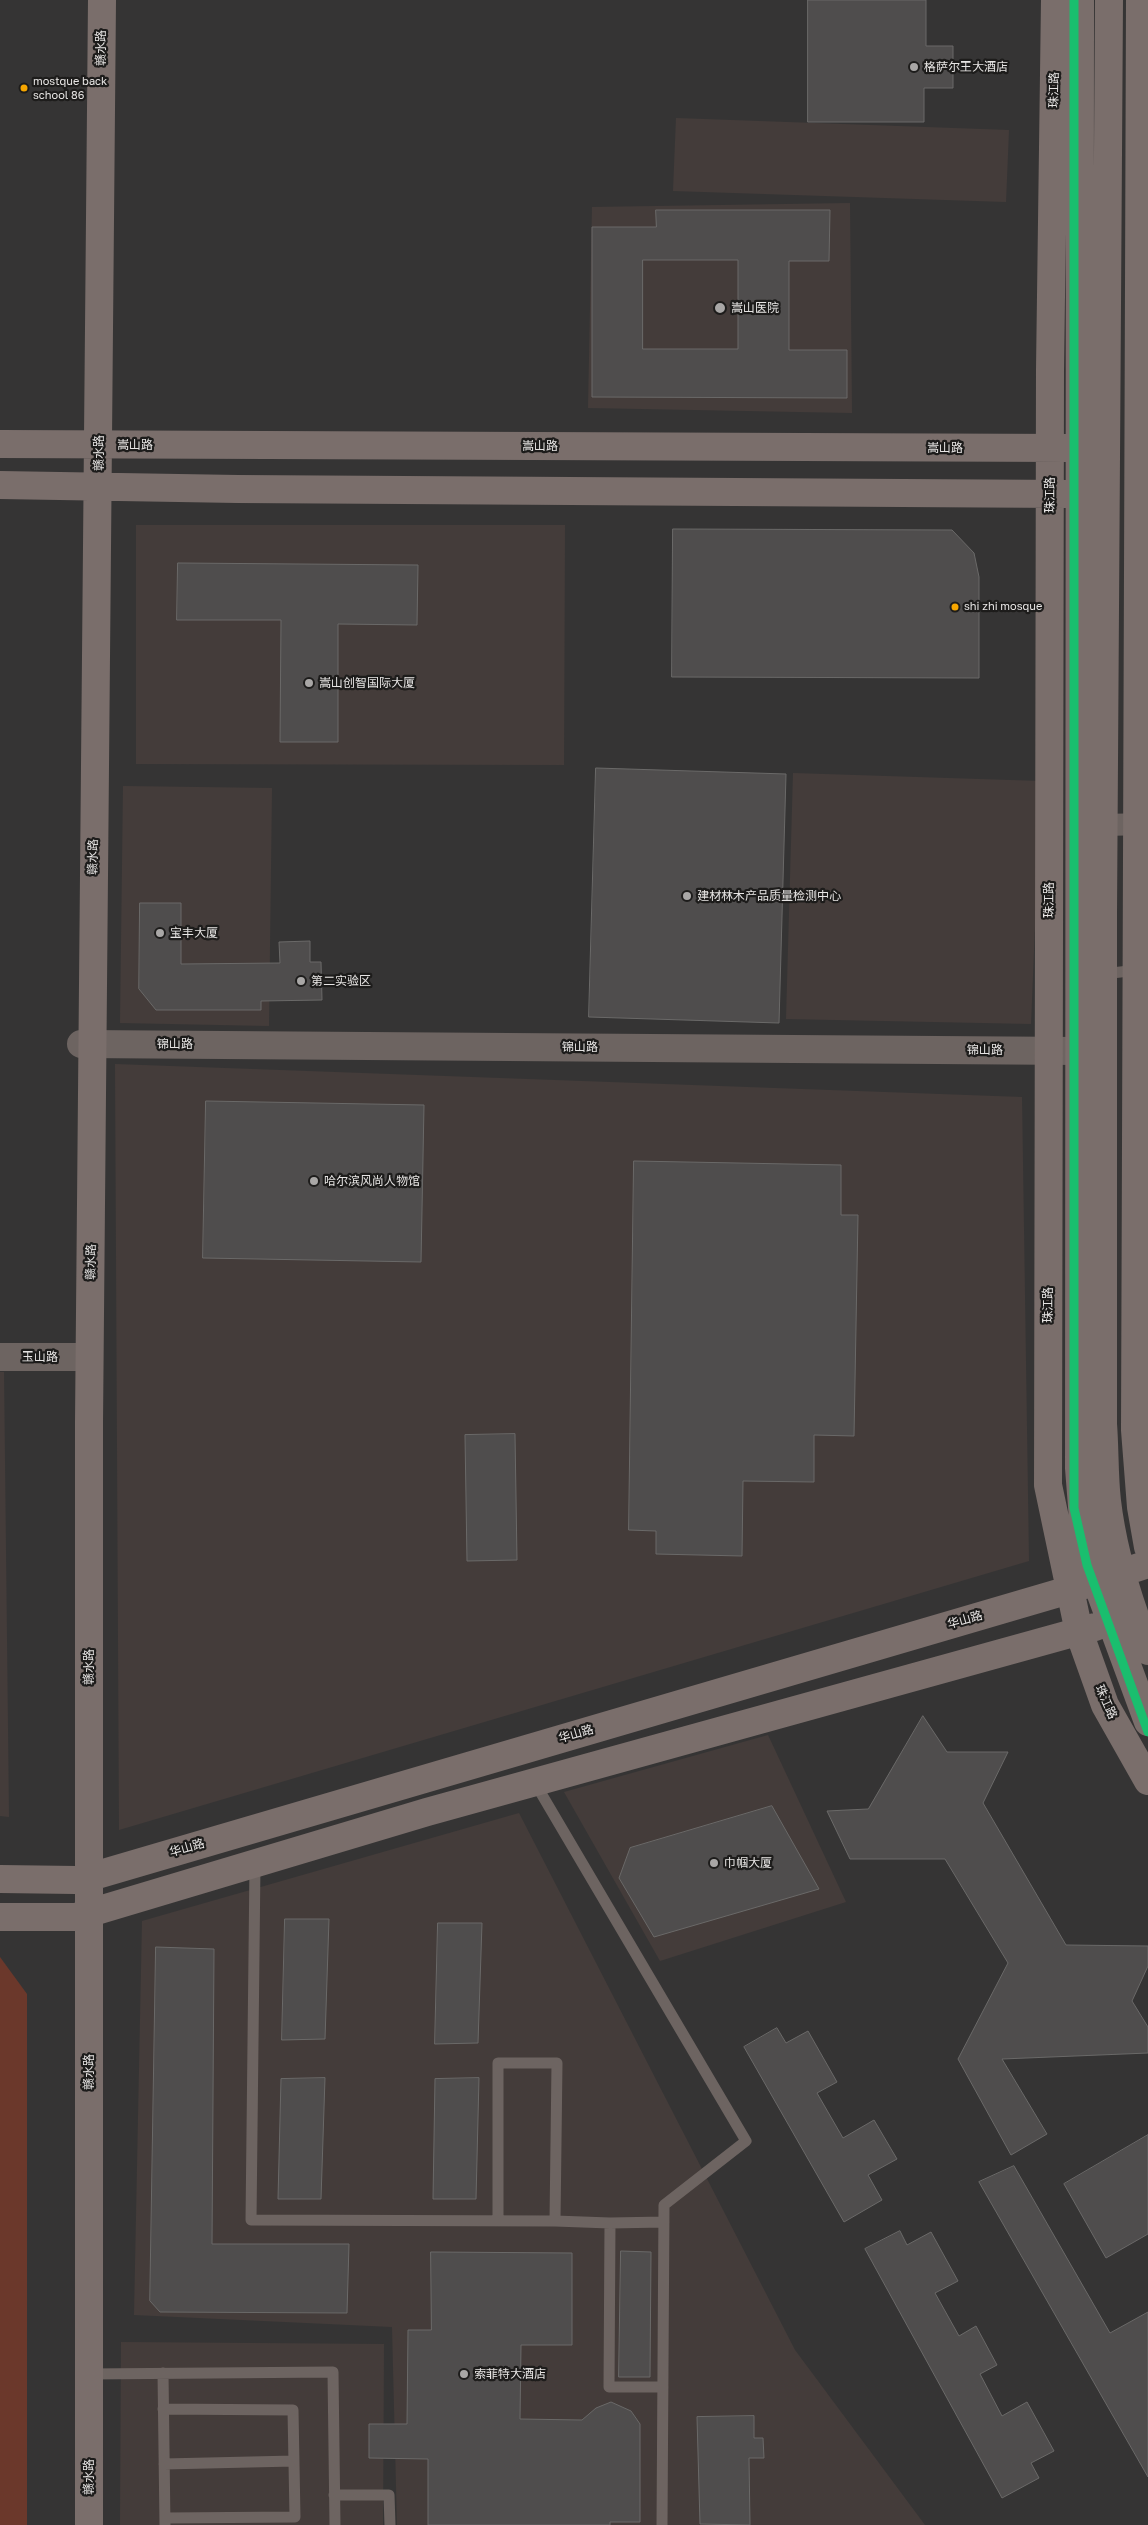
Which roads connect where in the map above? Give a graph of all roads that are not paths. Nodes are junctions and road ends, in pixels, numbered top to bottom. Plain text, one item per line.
1 (86, 0) edge
2 (102, 0) edge
3 (1055, 0) edge
4 (1080, 0) edge
5 (1109, 0) edge
6 (1140, 0) edge
7 (0, 444) edge
8 (91, 445) junction
9 (1050, 448) junction
10 (1089, 456) junction
11 (1143, 457) edge
12 (0, 485) edge
13 (91, 485) junction
14 (1050, 494) junction
15 (1080, 494) junction
16 (1142, 824) edge
17 (1103, 825) junction
18 (1142, 970) edge
19 (1103, 974) junction
20 (87, 1044) junction
21 (1049, 1051) junction
22 (1079, 1051) junction
23 (0, 1357) edge
24 (79, 1357) junction
25 (1148, 1547) edge
26 (1148, 1564) edge
27 (1122, 1573) junction
28 (1096, 1581) junction
29 (1069, 1590) junction
30 (1131, 1616) edge
31 (1079, 1632) junction
32 (1148, 1651) edge
33 (1148, 1722) edge
34 (1148, 1781) edge
35 (536, 1783) junction
36 (255, 1864) junction
37 (83, 1878) junction
38 (0, 1880) edge
39 (83, 1915) junction
40 (0, 1917) edge
41 (498, 2221) junction
42 (555, 2221) junction
43 (664, 2222) junction
44 (610, 2223) junction
45 (163, 2373) junction
46 (89, 2374) junction
47 (663, 2387) junction
48 (163, 2409) junction
49 (294, 2461) junction
50 (164, 2464) junction
51 (334, 2495) junction
52 (165, 2522) edge
53 (71, 2525) edge
54 (89, 2525) edge
55 (335, 2525) edge
56 (390, 2525) edge
57 (662, 2525) edge

1 - 8 main road, 赣水路
2 - 8 main road, 赣水路
3 - 9 main road, 珠江路
4 - 10 main road, 珠江路
5 - 10 main road, 珠江路
6 - 11 main road
7 - 8 main road, 嵩山路
8 - 9 main road, 嵩山路
8 - 13 main road, 赣水路
9 - 10 main road, 嵩山路
9 - 14 main road, 珠江路
10 - 11 street
10 - 15 main road, 珠江路
10 - 17 main road, 珠江路
11 - 16 main road
12 - 13 main road
13 - 14 main road
13 - 20 main road, 赣水路
14 - 15 main road
14 - 21 main road, 珠江路
15 - 22 main road, 珠江路
16 - 17 street
16 - 18 main road
17 - 19 main road, 珠江路
18 - 19 lane
18 - 25 main road
19 - 27 main road, 珠江路
20 - 21 street, 锦山路
20 - 24 main road, 赣水路
20 - 37 main road, 赣水路
21 - 22 street, 锦山路
21 - 29 main road, 珠江路
22 - 28 main road, 珠江路
23 - 24 street, 玉山路
24 - 37 main road, 赣水路
26 - 27 main road, 华山路
27 - 28 main road, 华山路
27 - 30 main road, 珠江路
28 - 29 main road, 华山路
28 - 30 main road, 珠江路
29 - 31 main road, 珠江路
29 - 37 main road, 华山路
30 - 31 main road
30 - 32 main road, 珠江路
30 - 33 main road, 珠江路
31 - 34 main road, 珠江路
31 - 35 main road
35 - 36 main road
35 - 43 lane
36 - 39 main road
36 - 41 lane
37 - 38 main road, 华山路
37 - 39 main road, 赣水路
39 - 40 main road
39 - 46 main road, 赣水路
39 - 53 main road, 赣水路
41 - 42 lane
41 - 42 lane
42 - 44 lane
43 - 44 lane
43 - 47 lane
44 - 47 lane
45 - 46 lane
45 - 48 lane
45 - 51 lane
46 - 54 main road, 赣水路
47 - 57 lane
48 - 49 lane
48 - 50 lane
49 - 50 lane
49 - 52 lane
50 - 52 lane
51 - 55 lane
51 - 56 lane

